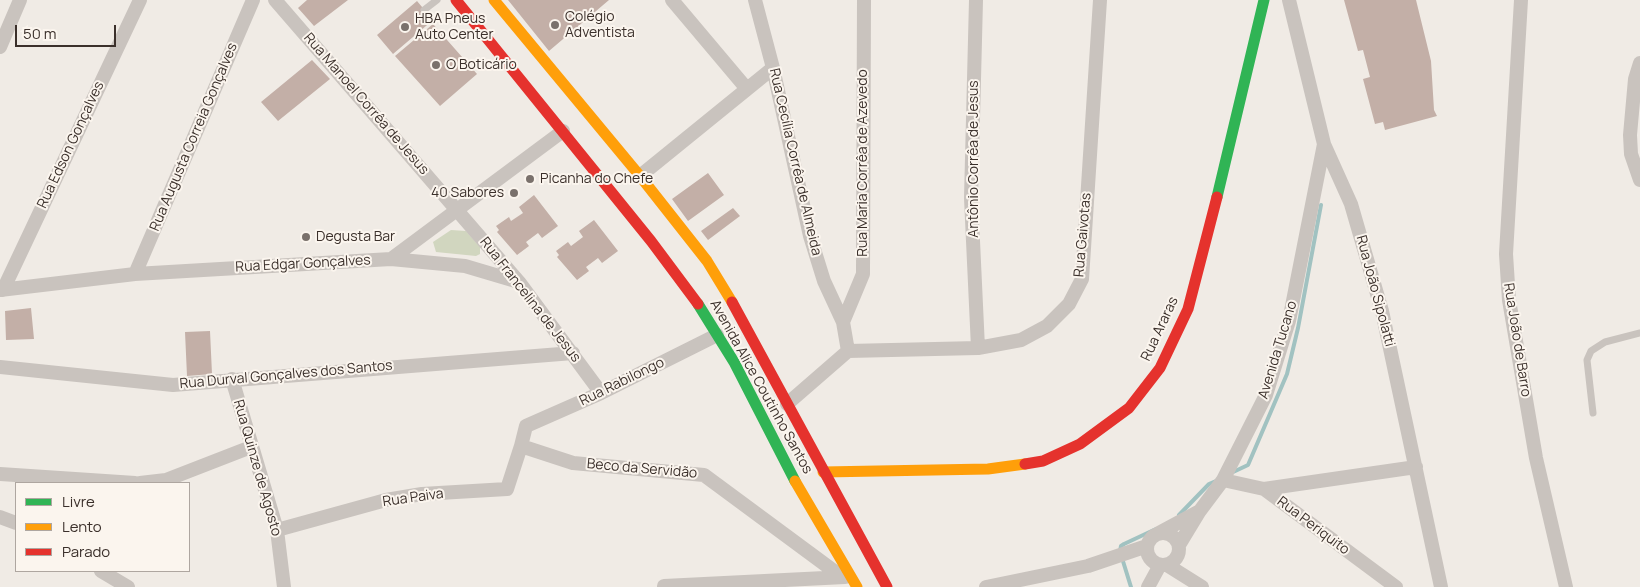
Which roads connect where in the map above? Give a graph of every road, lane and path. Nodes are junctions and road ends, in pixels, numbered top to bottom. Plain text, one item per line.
1 (20, 0) edge
2 (140, 0) edge
3 (253, 0) edge
4 (275, 0) edge
5 (437, 0) edge
6 (456, 0) edge
7 (494, 0) edge
8 (672, 0) edge
9 (755, 0) edge
10 (864, 0) edge
11 (976, 0) edge
12 (1100, 0) edge
13 (1264, 0) edge
14 (1289, 0) edge
15 (1521, 0) edge
16 (424, 10) dead end
17 (0, 47) edge
18 (1640, 63) edge
19 (773, 68) junction
20 (1637, 81) edge
21 (746, 89) junction
22 (563, 130) junction
23 (1324, 144) junction
24 (640, 176) junction
25 (1640, 180) edge
26 (457, 209) junction
27 (391, 259) junction
28 (135, 274) junction
29 (519, 282) junction
30 (1, 290) edge
31 (843, 322) junction
32 (1640, 332) edge
33 (717, 335) junction
34 (978, 348) junction
35 (848, 351) junction
36 (573, 353) junction
37 (0, 367) edge
38 (232, 379) junction
39 (601, 393) junction
40 (787, 404) junction
41 (1594, 413) dead end
42 (521, 446) junction
43 (251, 447) junction
44 (1416, 467) junction
45 (823, 472) junction
46 (0, 474) edge
47 (1223, 480) junction
48 (121, 482) edge
49 (149, 482) edge
50 (1264, 489) junction
51 (1198, 512) junction
52 (0, 518) edge
53 (15, 523) edge
54 (277, 530) junction
55 (1159, 532) junction
56 (1147, 546) junction
57 (1179, 548) junction
58 (1164, 565) junction
59 (103, 572) edge
60 (850, 580) edge
61 (1199, 585) edge
62 (128, 587) edge
63 (284, 587) edge
64 (655, 587) edge
65 (664, 587) edge
66 (887, 587) edge
67 (986, 587) edge
68 (1148, 587) edge
69 (1396, 587) edge
70 (1441, 587) edge
71 (1566, 587) edge

1 - 17 street
2 - 30 street, Rua Edson Gonçalves
3 - 28 street, Rua Augusta Correia Gonçalves
4 - 26 street, Rua Manoel Corrêa de Jesus
5 - 16 lane
6 - 22 main road, Avenida Alice Coutinho Santos
7 - 24 main road, Avenida Alice Coutinho Santos
8 - 21 street
9 - 19 street, Rua Cecília Corrêa de Almeida
10 - 31 street, Rua Maria Corrêa de Azevedo
11 - 34 street, Antônio Corrêa de Jesus
12 - 34 street, Rua Gaivotas
13 - 45 main road, Rua Araras
14 - 23 street, Rua João Sipolatti
15 - 71 street, Rua João de Barro
18 - 20 street
19 - 21 street
19 - 31 street, Rua Cecília Corrêa de Almeida
20 - 25 street
21 - 24 street
22 - 26 street
22 - 33 main road, Avenida Alice Coutinho Santos
23 - 44 street, Rua João Sipolatti
23 - 47 street, Avenida Tucano
24 - 40 main road, Avenida Alice Coutinho Santos
26 - 27 street
26 - 29 street, Rua Francelina de Jesus
27 - 28 street, Rua Edgar Gonçalves
27 - 29 street, Rua Edgar Gonçalves
28 - 30 street, Rua Edgar Gonçalves
29 - 36 street, Rua Francelina de Jesus
31 - 35 street, Rua Cecília Corrêa de Almeida
32 - 41 lane
33 - 39 street, Rua Rabilongo
33 - 60 main road, Avenida Alice Coutinho Santos
34 - 35 street, Rua Gaivotas
35 - 40 street
36 - 38 street, Rua Durval Gonçalves dos Santos
36 - 39 street, Rua Francelina de Jesus
37 - 38 street, Rua Durval Gonçalves dos Santos
38 - 43 street, Rua Quinze de Agosto
39 - 42 street, Rua Rabilongo
40 - 45 main road, Avenida Alice Coutinho Santos
42 - 54 street, Rua Paiva
42 - 60 street, Beco da Servidão
43 - 49 street
43 - 54 street, Rua Quinze de Agosto
44 - 50 street
44 - 70 street, Rua João Sipolatti
45 - 66 main road, Avenida Alice Coutinho Santos
46 - 48 street
47 - 50 street, Rua Periquito
47 - 51 street, Avenida Tucano
50 - 69 street, Rua Periquito
51 - 55 street, Avenida Tucano
51 - 57 street, Avenida Tucano
52 - 53 street
54 - 63 street, Rua Quinze de Agosto
55 - 56 street
55 - 57 street
56 - 58 street
56 - 67 street
57 - 58 street
57 - 61 street
58 - 61 street
58 - 68 street
59 - 62 street
60 - 65 street
64 - 65 street

